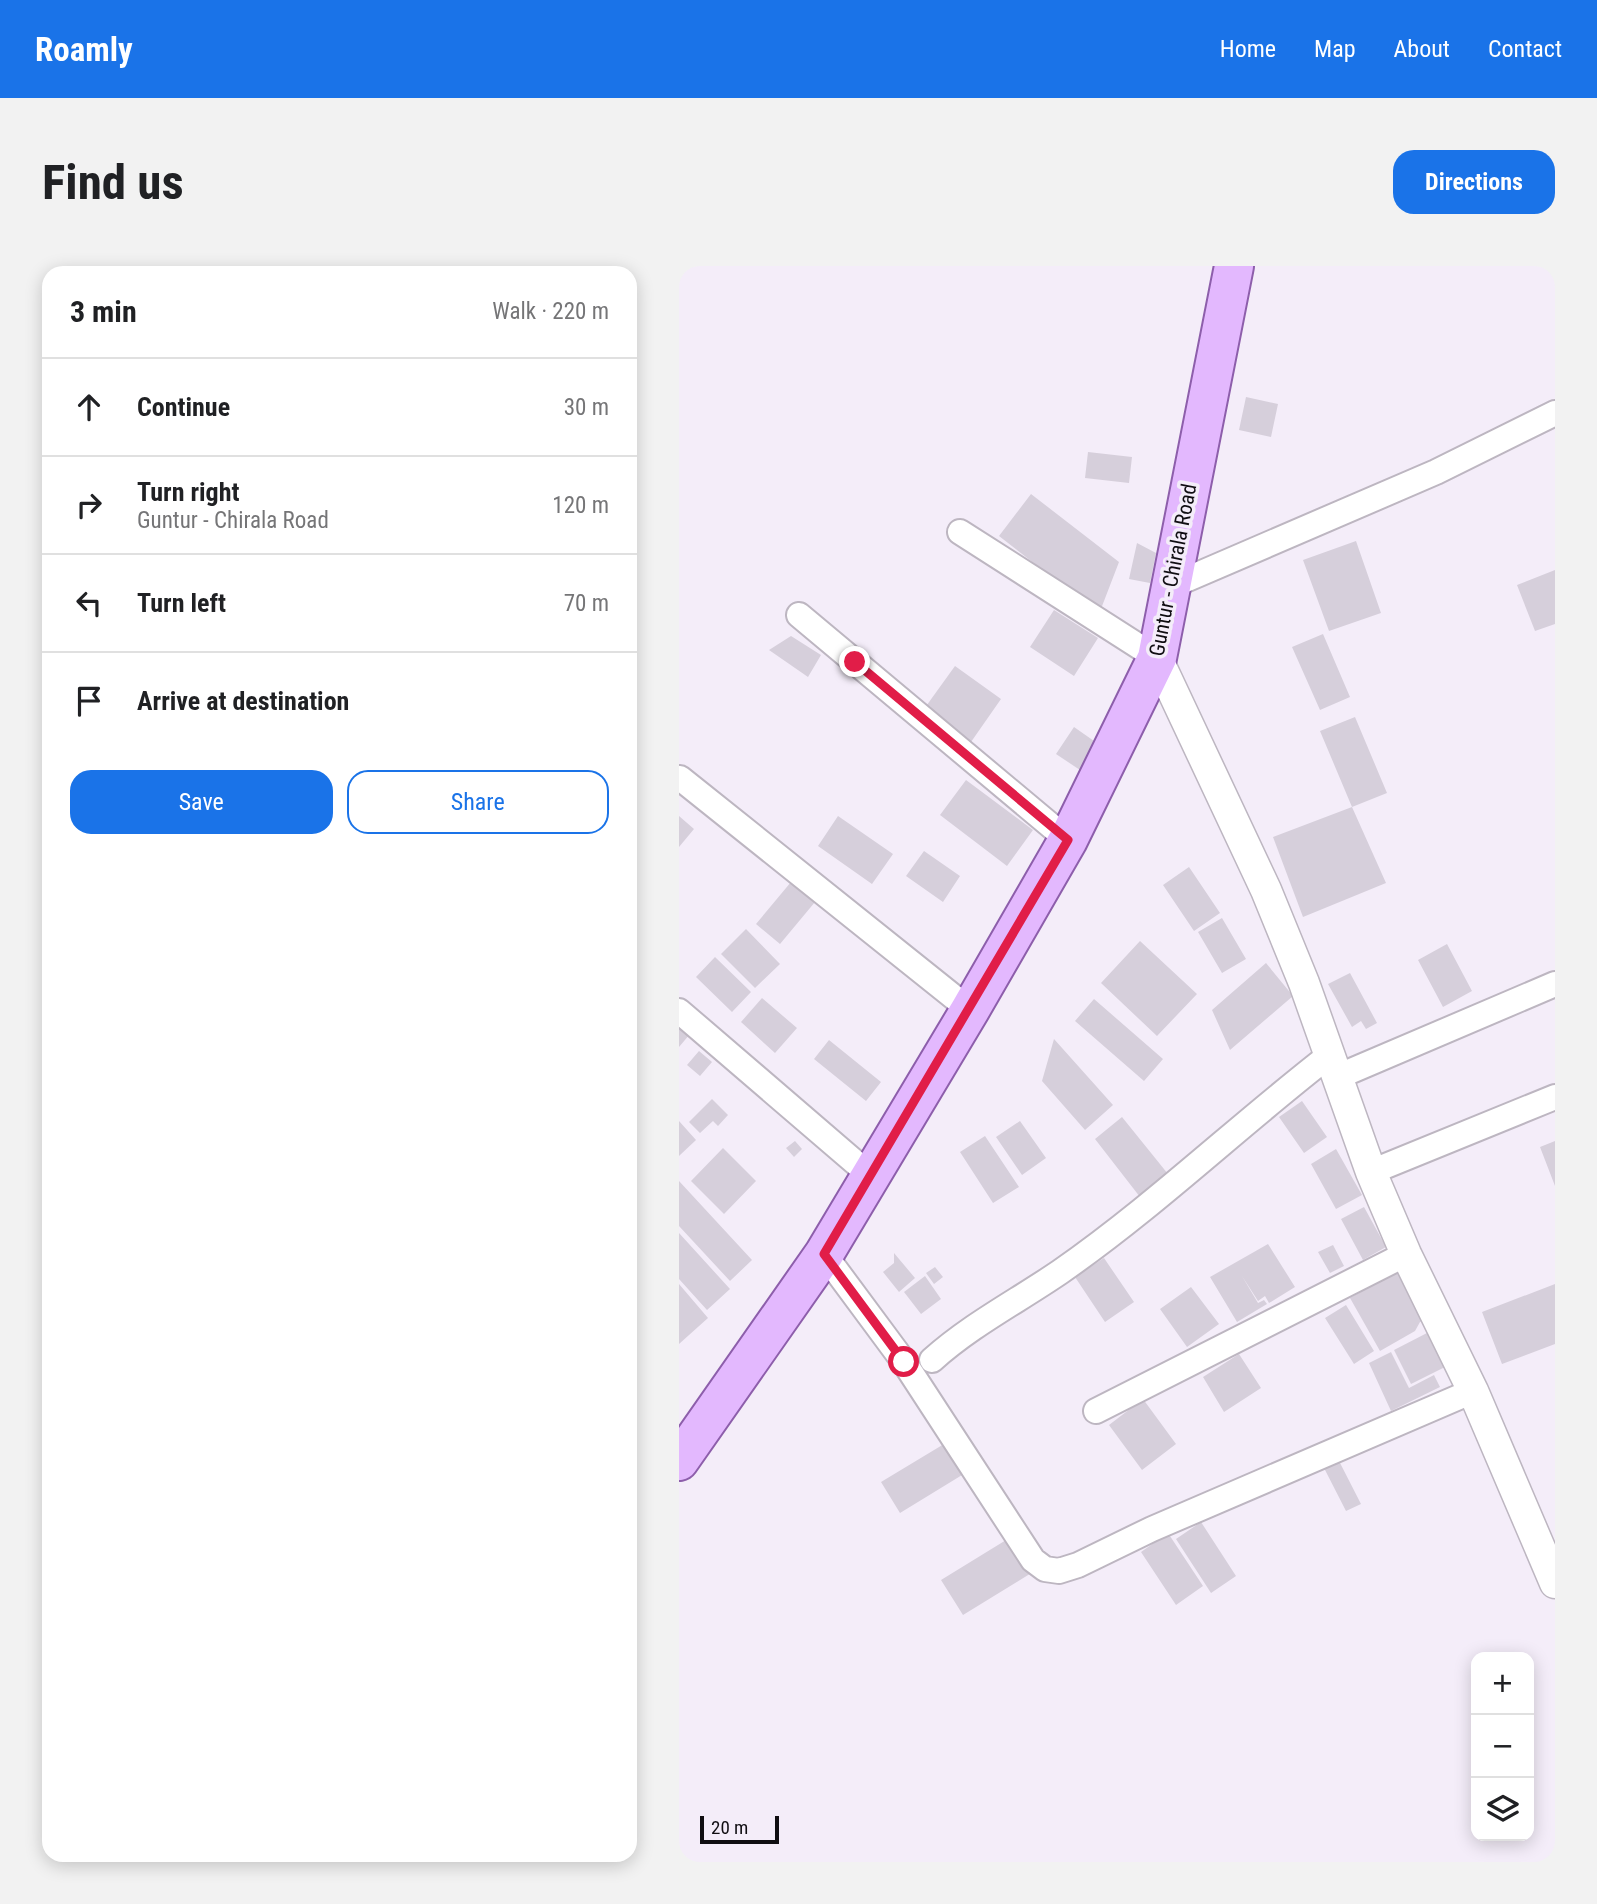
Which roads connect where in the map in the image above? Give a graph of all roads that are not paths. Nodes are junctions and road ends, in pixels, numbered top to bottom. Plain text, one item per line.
1 (1234, 266) edge
2 (1555, 413) edge
3 (960, 532) dead end
4 (1169, 587) junction
5 (799, 615) dead end
6 (1157, 658) junction
7 (680, 778) edge
8 (1068, 840) junction
9 (1555, 985) edge
10 (970, 1010) junction
11 (679, 1011) edge
12 (1334, 1065) junction
13 (1555, 1097) edge
14 (1371, 1172) junction
15 (871, 1176) junction
16 (824, 1254) junction
17 (1406, 1254) junction
18 (932, 1360) dead end
19 (1473, 1391) junction
20 (1096, 1411) dead end
21 (679, 1461) edge
22 (1555, 1583) edge

1 - 4 main road, Guntur - Chirala Road
2 - 4 street
3 - 6 street
4 - 6 main road, Guntur - Chirala Road
5 - 8 street
6 - 8 main road, Guntur - Chirala Road
6 - 12 street
7 - 10 street
8 - 10 main road, Guntur - Chirala Road
9 - 12 street
10 - 15 main road, Guntur - Chirala Road
11 - 15 street
12 - 14 street
12 - 18 street
13 - 14 street
14 - 17 street
15 - 16 main road, Guntur - Chirala Road
16 - 19 street
16 - 21 main road, Guntur - Chirala Road
17 - 19 street
17 - 20 street
19 - 22 street

